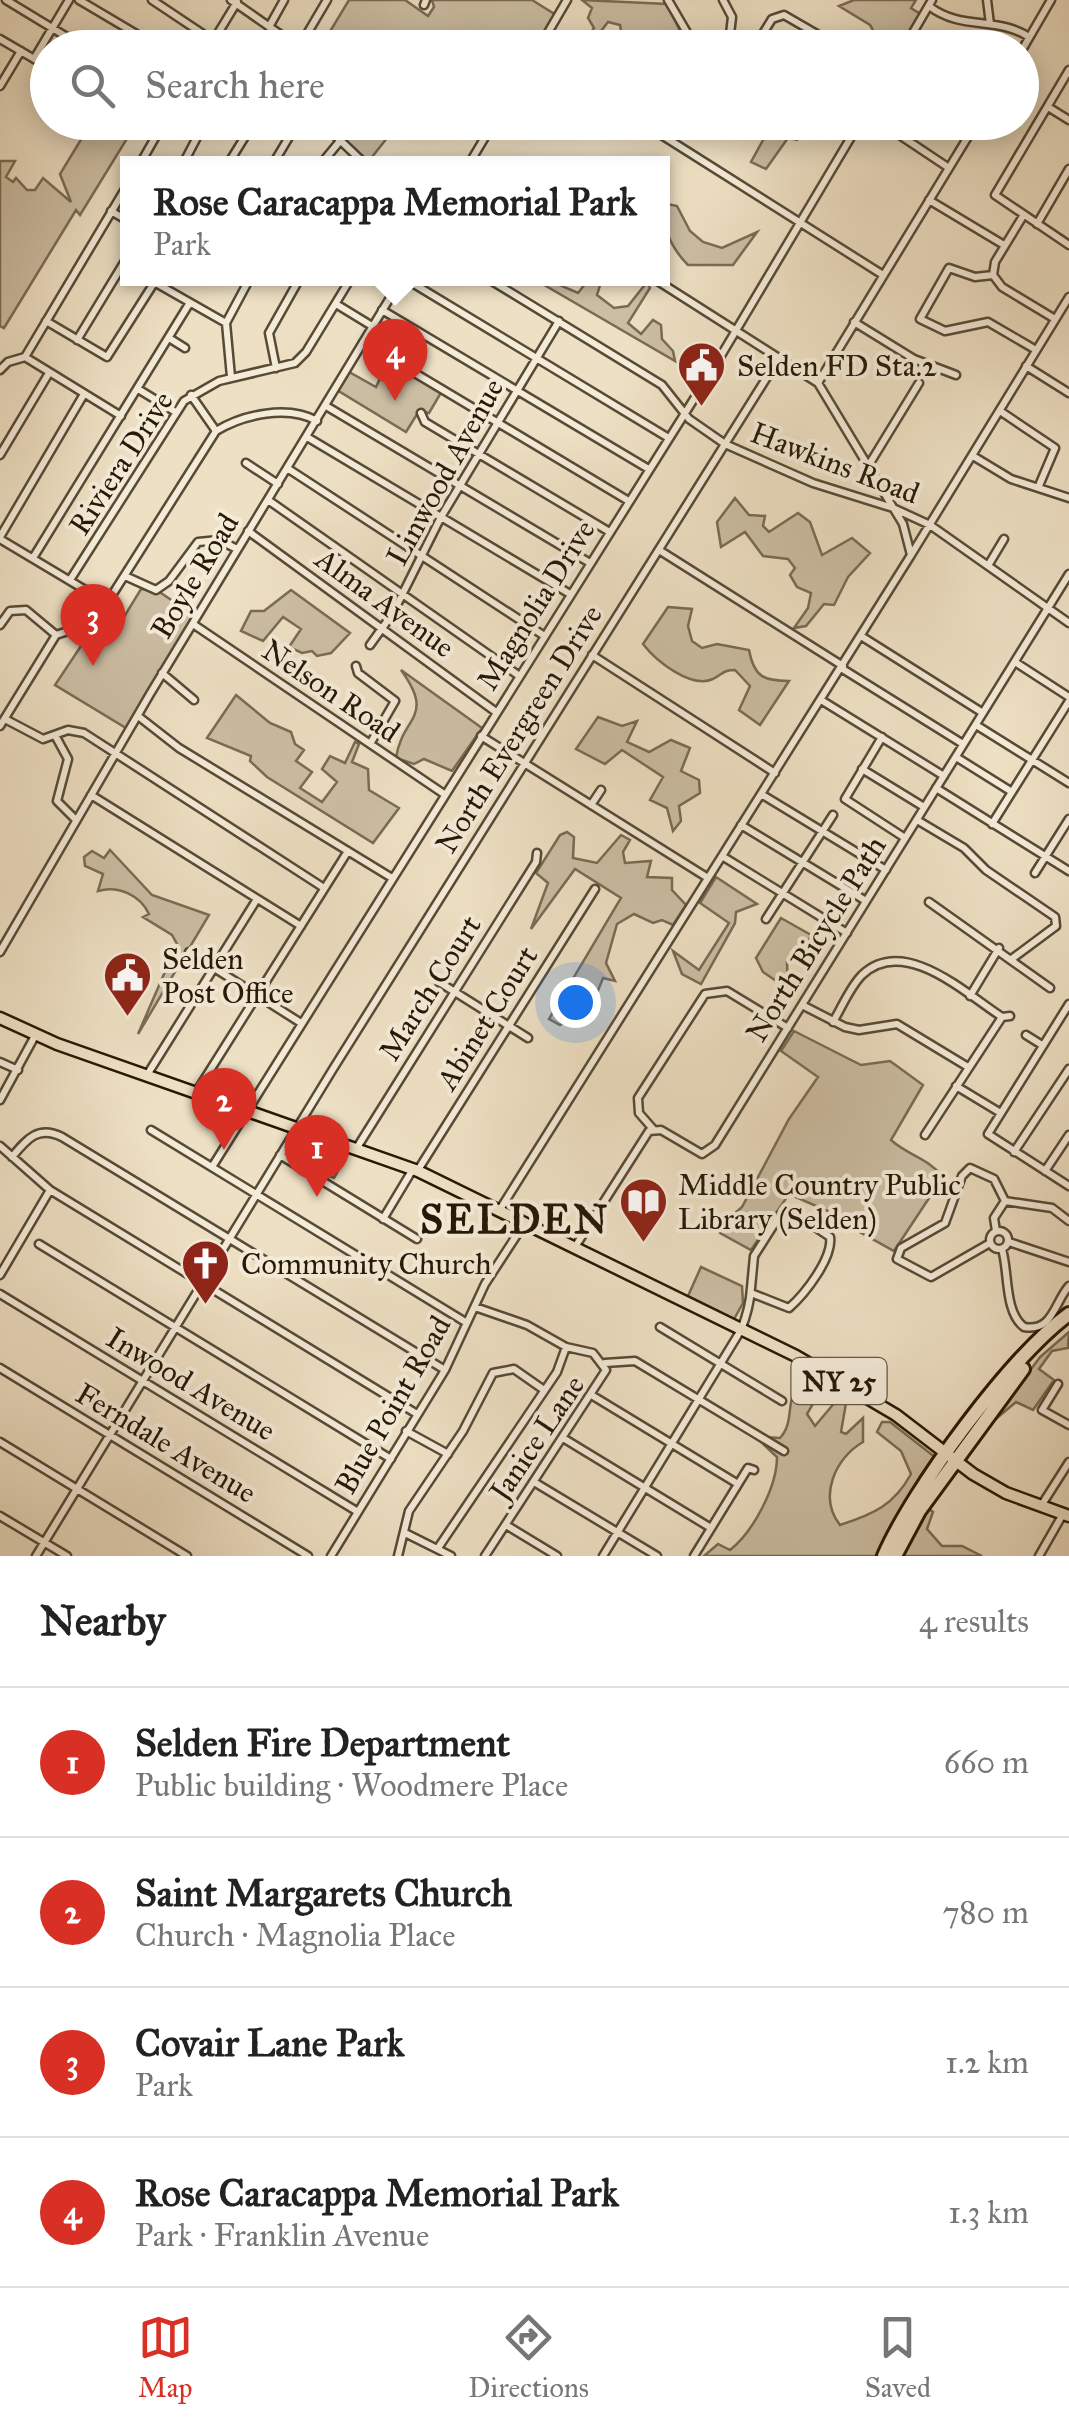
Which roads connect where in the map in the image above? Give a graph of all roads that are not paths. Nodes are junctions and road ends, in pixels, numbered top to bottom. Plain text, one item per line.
1 (6, 0) edge
2 (69, 0) edge
3 (79, 0) edge
4 (152, 0) edge
5 (284, 0) edge
6 (327, 0) edge
7 (567, 0) edge
8 (668, 0) edge
9 (723, 0) edge
10 (987, 0) edge
11 (1051, 0) edge
12 (234, 1) edge
13 (930, 3) edge
14 (990, 24) junction
15 (269, 27) junction
16 (53, 28) junction
17 (56, 30) edge
18 (130, 30) edge
19 (192, 30) edge
20 (218, 30) edge
21 (273, 30) edge
22 (308, 30) edge
23 (550, 30) edge
24 (687, 30) edge
25 (730, 30) edge
26 (765, 30) edge
27 (808, 30) edge
28 (914, 30) edge
29 (1017, 30) edge
30 (1033, 30) edge
31 (0, 39) edge
32 (20, 51) junction
33 (30, 57) edge
34 (1069, 70) edge
35 (0, 86) edge
36 (1048, 107) junction
37 (1069, 120) edge
38 (1039, 122) edge
39 (670, 140) edge
40 (849, 140) edge
41 (907, 140) edge
42 (966, 140) edge
43 (1028, 140) edge
44 (340, 141) joint
45 (328, 156) edge
46 (356, 156) edge
47 (949, 168) junction
48 (1069, 169) edge
49 (1065, 183) edge
50 (120, 197) edge
51 (930, 200) junction
52 (111, 212) junction
53 (1022, 216) junction
54 (120, 217) edge
55 (800, 222) junction
56 (1037, 224) junction
57 (1069, 244) edge
58 (1004, 246) junction
59 (120, 272) edge
60 (993, 274) junction
61 (884, 275) junction
62 (147, 286) edge
63 (158, 286) edge
64 (246, 286) edge
65 (295, 286) edge
66 (346, 286) edge
67 (398, 286) edge
68 (416, 286) edge
69 (501, 286) edge
70 (666, 286) edge
71 (1069, 297) edge
72 (189, 304) junction
73 (336, 304) junction
74 (382, 310) junction
75 (1055, 319) junction
76 (558, 320) junction
77 (46, 321) junction
78 (854, 322) junction
79 (226, 323) junction
80 (372, 326) junction
81 (736, 330) junction
82 (169, 338) junction
83 (77, 340) junction
84 (363, 342) junction
85 (185, 348) dead end
86 (1036, 350) junction
87 (24, 358) junction
88 (536, 358) junction
89 (779, 358) junction
90 (1026, 366) junction
91 (276, 368) junction
92 (0, 370) edge
93 (49, 373) junction
94 (956, 375) dead end
95 (231, 377) junction
96 (818, 383) junction
97 (920, 383) dead end
98 (138, 389) junction
99 (517, 390) junction
100 (1069, 393) edge
101 (84, 394) junction
102 (191, 395) junction
103 (691, 400) junction
104 (676, 401) junction
105 (326, 406) junction
106 (684, 410) junction
107 (174, 411) junction
108 (1000, 411) junction
109 (421, 413) dead end
110 (121, 416) junction
111 (317, 421) junction
112 (498, 422) junction
113 (216, 431) junction
114 (307, 437) junction
115 (666, 437) junction
116 (725, 444) junction
117 (479, 454) junction
118 (0, 455) edge
119 (973, 456) junction
120 (246, 462) dead end
121 (287, 468) junction
122 (647, 468) junction
123 (866, 470) junction
124 (278, 484) junction
125 (460, 486) junction
126 (1038, 488) junction
127 (1069, 498) edge
128 (268, 500) junction
129 (627, 500) junction
130 (894, 508) junction
131 (441, 517) junction
132 (930, 525) junction
133 (248, 531) junction
134 (608, 532) junction
135 (0, 538) edge
136 (1004, 540) dead end
137 (236, 549) junction
138 (659, 550) junction
139 (911, 555) junction
140 (422, 556) junction
141 (34, 558) junction
142 (590, 563) junction
143 (989, 564) junction
144 (1069, 574) edge
145 (126, 576) junction
146 (70, 580) junction
147 (403, 594) junction
148 (570, 594) junction
149 (107, 602) junction
150 (1048, 606) junction
151 (1069, 623) edge
152 (192, 624) junction
153 (0, 625) edge
154 (382, 628) junction
155 (56, 635) junction
156 (543, 635) junction
157 (861, 636) junction
158 (370, 645) dead end
159 (592, 656) junction
160 (1015, 662) junction
161 (356, 666) dead end
162 (842, 667) junction
163 (162, 673) junction
164 (518, 676) junction
165 (1069, 699) edge
166 (194, 700) dead end
167 (821, 700) junction
168 (496, 712) junction
169 (982, 713) junction
170 (138, 716) junction
171 (2, 722) edge
172 (976, 725) junction
173 (481, 736) junction
174 (56, 737) junction
175 (882, 737) junction
176 (370, 744) junction
177 (963, 744) junction
178 (117, 752) junction
179 (956, 757) junction
180 (1031, 761) junction
181 (524, 762) junction
182 (862, 769) junction
183 (775, 773) junction
184 (944, 776) junction
185 (1069, 783) edge
186 (936, 788) junction
187 (601, 790) dead end
188 (1012, 792) junction
189 (444, 794) junction
190 (761, 794) junction
191 (90, 796) junction
192 (591, 805) junction
193 (924, 807) junction
194 (832, 816) dead end
195 (76, 820) junction
196 (917, 820) junction
197 (992, 824) junction
198 (1068, 824) edge
199 (741, 825) junction
200 (822, 831) junction
201 (906, 838) junction
202 (348, 851) junction
203 (536, 854) dead end
204 (722, 856) junction
205 (1046, 857) junction
206 (803, 863) junction
207 (886, 870) junction
208 (1069, 871) edge
209 (1036, 872) dead end
210 (392, 878) junction
211 (708, 878) junction
212 (324, 888) junction
213 (596, 889) dead end
214 (784, 894) junction
215 (257, 898) junction
216 (866, 901) junction
217 (929, 902) dead end
218 (766, 919) dead end
219 (301, 926) junction
220 (846, 932) junction
221 (999, 948) junction
222 (0, 952) edge
223 (189, 952) dead end
224 (1013, 958) junction
225 (214, 967) junction
226 (439, 982) dead end
227 (1050, 988) dead end
228 (454, 992) junction
229 (258, 995) junction
230 (970, 996) junction
231 (802, 1005) junction
232 (1067, 1011) edge
233 (0, 1018) edge
234 (833, 1022) junction
235 (302, 1023) junction
236 (510, 1025) junction
237 (788, 1028) junction
238 (36, 1034) junction
239 (1026, 1035) dead end
240 (528, 1038) dead end
241 (1042, 1045) junction
242 (0, 1062) edge
243 (968, 1067) junction
244 (1069, 1069) edge
245 (18, 1070) junction
246 (147, 1074) junction
247 (956, 1086) junction
248 (196, 1091) junction
249 (0, 1100) edge
250 (248, 1109) junction
251 (999, 1112) junction
252 (298, 1126) junction
253 (653, 1129) junction
254 (151, 1130) dead end
255 (925, 1135) dead end
256 (1069, 1135) edge
257 (0, 1146) edge
258 (358, 1146) junction
259 (1014, 1152) junction
260 (280, 1156) junction
261 (12, 1157) junction
262 (212, 1167) junction
263 (415, 1170) junction
264 (1046, 1171) junction
265 (1069, 1186) edge
266 (50, 1190) junction
267 (256, 1194) junction
268 (1005, 1201) junction
269 (499, 1211) junction
270 (384, 1218) junction
271 (1069, 1222) edge
272 (524, 1224) junction
273 (996, 1231) junction
274 (229, 1238) junction
275 (417, 1239) dead end
276 (1009, 1242) junction
277 (990, 1243) junction
278 (39, 1244) dead end
279 (575, 1248) junction
280 (1002, 1250) junction
281 (3, 1261) edge
282 (1069, 1262) edge
283 (0, 1275) edge
284 (202, 1283) junction
285 (1069, 1286) edge
286 (751, 1293) junction
287 (0, 1294) edge
288 (474, 1307) junction
289 (1069, 1314) edge
290 (467, 1323) junction
291 (1069, 1324) edge
292 (660, 1326) dead end
293 (176, 1327) junction
294 (742, 1330) junction
295 (566, 1346) junction
296 (605, 1363) junction
297 (721, 1363) junction
298 (0, 1368) edge
299 (445, 1370) junction
300 (142, 1381) junction
301 (1058, 1384) dead end
302 (544, 1390) junction
303 (592, 1396) junction
304 (699, 1400) junction
305 (782, 1401) dead end
306 (417, 1414) junction
307 (1069, 1424) edge
308 (406, 1431) junction
309 (109, 1435) junction
310 (563, 1438) junction
311 (0, 1442) edge
312 (672, 1444) junction
313 (784, 1451) dead end
314 (448, 1454) junction
315 (391, 1458) junction
316 (952, 1458) junction
317 (1069, 1462) edge
318 (754, 1470) dead end
319 (534, 1482) junction
320 (738, 1484) junction
321 (77, 1489) junction
322 (645, 1489) junction
323 (1040, 1507) junction
324 (358, 1512) junction
325 (1066, 1515) edge
326 (0, 1516) edge
327 (506, 1525) junction
328 (711, 1528) junction
329 (618, 1532) junction
330 (406, 1533) junction
331 (44, 1542) junction
332 (438, 1548) junction
333 (36, 1556) edge
334 (66, 1556) edge
335 (187, 1556) edge
336 (308, 1556) edge
337 (331, 1556) edge
338 (398, 1556) edge
339 (451, 1556) edge
340 (485, 1556) edge
341 (557, 1556) edge
342 (603, 1556) edge
343 (657, 1556) edge
344 (694, 1556) edge
345 (884, 1556) edge
346 (895, 1556) edge
347 (1039, 1556) edge

1 - 16 street
2 - 16 street
3 - 18 street
4 - 19 street
5 - 15 street
6 - 22 street
7 - 23 street
8 - 24 street
9 - 25 street
10 - 14 street
11 - 30 street
12 - 15 street
12 - 20 street
13 - 14 street
13 - 28 street
14 - 29 street
15 - 21 street
16 - 17 street
26 - 27 street
31 - 32 street
32 - 33 street
32 - 35 street
34 - 36 street
36 - 37 street
36 - 38 street
39 - 55 street
40 - 55 street, Magnolia Drive
41 - 47 street
42 - 47 street
43 - 53 street
44 - 45 street
44 - 46 street
47 - 51 street
48 - 49 street
49 - 56 street
50 - 52 street
51 - 58 street
51 - 61 street
52 - 54 street
52 - 77 street
53 - 56 street
53 - 58 street
55 - 61 street
55 - 81 street, Magnolia Drive
56 - 57 street
58 - 60 street
59 - 83 street
60 - 75 street
60 - 86 street
61 - 78 street
62 - 83 street
63 - 72 street
64 - 79 street
65 - 91 street
66 - 73 street, Riviera Drive
67 - 74 street, Boyle Road
68 - 88 street
69 - 76 street, Hawkins Road
70 - 81 street
71 - 75 street
72 - 79 street
72 - 82 street
73 - 80 street
73 - 91 street, Riviera Drive
74 - 80 street, Boyle Road
74 - 99 street
75 - 86 street
76 - 88 street, Linwood Avenue
76 - 104 street, Hawkins Road
77 - 83 street
77 - 87 street
78 - 94 street
78 - 96 street
79 - 95 street
80 - 84 street, Boyle Road
81 - 89 street
81 - 103 street, Magnolia Drive
82 - 85 street
82 - 98 street
84 - 105 street, Boyle Road
84 - 112 street
86 - 90 street
87 - 92 street
87 - 93 street
88 - 99 street, Linwood Avenue
88 - 115 street
89 - 96 street
89 - 116 street, North Evergreen Drive
90 - 100 street
90 - 108 street
91 - 95 street, Riviera Drive
93 - 101 street
93 - 118 street
95 - 102 street, Riviera Drive
96 - 123 street
97 - 123 street
98 - 107 street
98 - 110 street
99 - 112 street, Linwood Avenue
99 - 122 street
101 - 110 street
101 - 135 street
102 - 107 street, Riviera Drive
102 - 113 street
103 - 104 street
103 - 106 street, Magnolia Drive
104 - 106 street, Hawkins Road
105 - 111 street, Boyle Road
105 - 125 street
106 - 115 street, Magnolia Drive
106 - 116 street, Hawkins Road
107 - 146 street, Riviera Drive
108 - 119 street
108 - 126 street
109 - 117 street
110 - 141 street
111 - 113 street
111 - 114 street, Boyle Road
112 - 117 street, Linwood Avenue
112 - 129 street
113 - 145 street
114 - 121 street, Boyle Road
114 - 131 street
115 - 122 street, Magnolia Drive
116 - 130 street, Hawkins Road
116 - 138 street, North Evergreen Drive
117 - 125 street, Linwood Avenue
117 - 134 street
119 - 126 street
119 - 132 street
120 - 124 street
121 - 124 street, Boyle Road
121 - 140 street
122 - 129 street, Magnolia Drive
123 - 130 street
124 - 128 street, Boyle Road
125 - 131 street, Linwood Avenue
125 - 142 street
126 - 127 street
128 - 133 street, Boyle Road
128 - 147 street
129 - 134 street, Magnolia Drive
130 - 132 street, Hawkins Road
130 - 139 street
131 - 140 street, Linwood Avenue
131 - 148 street
132 - 139 street
132 - 143 street, Hawkins Road
133 - 137 street, Boyle Road
133 - 154 street, Alma Avenue
134 - 142 street, Magnolia Drive
135 - 141 street
136 - 143 street
137 - 145 street
137 - 152 street, Boyle Road
138 - 159 street, North Evergreen Drive
138 - 162 street
139 - 157 street
140 - 147 street, Linwood Avenue
140 - 156 street
141 - 146 street
142 - 148 street, Magnolia Drive
143 - 150 street, Hawkins Road
144 - 150 street, North Bicycle Path
145 - 149 street
146 - 149 street
147 - 154 street, Linwood Avenue
147 - 164 street
148 - 156 street, Magnolia Drive
149 - 155 street
150 - 151 street, Hawkins Road
150 - 160 street, North Bicycle Path
152 - 163 street, Boyle Road
152 - 176 street, Nelson Road
153 - 155 street
154 - 158 street, Linwood Avenue
154 - 168 street, Alma Avenue
155 - 171 street
156 - 164 street, Magnolia Drive
157 - 162 street
157 - 169 street
159 - 181 street, North Evergreen Drive
159 - 183 street
160 - 165 street
160 - 169 street, North Bicycle Path
161 - 176 street
162 - 167 street
162 - 177 street
163 - 166 street
163 - 170 street, Boyle Road
164 - 168 street, Magnolia Drive
165 - 180 street
167 - 175 street
167 - 183 street
168 - 173 street, Magnolia Drive
169 - 172 street, North Bicycle Path
170 - 178 street, Boyle Road
170 - 202 street
171 - 174 street
172 - 177 street, North Bicycle Path
172 - 180 street
173 - 181 street
173 - 189 street, Magnolia Drive
174 - 178 street
174 - 195 street
175 - 182 street
175 - 184 street
176 - 189 street, Nelson Road
177 - 179 street, North Bicycle Path
178 - 191 street, Boyle Road
178 - 212 street
179 - 184 street, North Bicycle Path
179 - 188 street
180 - 185 street
180 - 188 street
181 - 192 street
181 - 252 street, North Evergreen Drive
182 - 193 street
182 - 201 street
183 - 190 street
184 - 186 street, North Bicycle Path
186 - 193 street, North Bicycle Path
186 - 197 street
187 - 192 street
188 - 197 street
189 - 210 street, Magnolia Drive
190 - 199 street
190 - 200 street
191 - 195 street, Boyle Road
191 - 215 street
192 - 211 street
193 - 196 street, North Bicycle Path
194 - 200 street
195 - 222 street, Boyle Road
196 - 201 street, North Bicycle Path
196 - 224 street
197 - 205 street
198 - 205 street
199 - 204 street
199 - 206 street
200 - 206 street
200 - 207 street
201 - 207 street, North Bicycle Path
202 - 210 street
202 - 212 street
203 - 228 street, March Court
204 - 211 street
204 - 214 street
205 - 208 street
205 - 209 street
206 - 214 street
206 - 216 street
207 - 216 street, North Bicycle Path
210 - 235 street, Magnolia Drive
211 - 269 street
212 - 219 street
213 - 236 street, Abinet Court
214 - 218 street
214 - 220 street
215 - 219 street
215 - 225 street
216 - 220 street, North Bicycle Path
217 - 221 street
219 - 229 street
220 - 231 street, North Bicycle Path
221 - 224 street
221 - 230 street
223 - 225 street
224 - 227 street
225 - 229 street
225 - 246 street
226 - 228 street
228 - 236 street
228 - 258 street, March Court
229 - 235 street
229 - 248 street
230 - 234 street
230 - 243 street
231 - 234 street
231 - 237 street, North Bicycle Path
232 - 241 street
233 - 238 main road, NY 25
234 - 243 street
235 - 250 street, Magnolia Drive
236 - 240 street
236 - 263 street, Abinet Court
237 - 253 street, North Bicycle Path
237 - 253 street
238 - 245 street
238 - 246 main road, NY 25
239 - 241 street
241 - 251 street
242 - 245 street
243 - 247 street
244 - 259 street
245 - 249 street
246 - 248 main road, NY 25
247 - 251 street
247 - 255 street
248 - 250 main road, NY 25
250 - 252 main road, NY 25
250 - 262 street, Magnolia Drive
251 - 259 street
252 - 258 main road, NY 25
252 - 260 street, North Evergreen Drive
253 - 279 street
254 - 262 street
256 - 264 street
257 - 261 street
258 - 263 main road, NY 25
259 - 264 street
260 - 267 street, North Evergreen Drive
260 - 270 street
261 - 266 street
261 - 274 street
262 - 267 street
263 - 269 main road, NY 25
263 - 270 street, Abinet Court
264 - 265 street
266 - 281 street
266 - 284 street
267 - 274 street, North Evergreen Drive
267 - 290 street
268 - 271 street
268 - 273 street
268 - 277 street
269 - 272 main road, NY 25
270 - 275 street
272 - 279 main road, NY 25
272 - 288 street, Blue Point Road
273 - 276 street
273 - 277 street
274 - 284 street, North Evergreen Drive
274 - 299 street
276 - 280 street
276 - 282 street
277 - 280 street
278 - 293 street
279 - 294 main road, NY 25
280 - 285 street
281 - 283 street
284 - 293 street, North Evergreen Drive
284 - 306 street
286 - 286 street
286 - 294 street
287 - 300 street, Inwood Avenue
288 - 290 street, Blue Point Road
288 - 295 street, Janice Lane
289 - 316 highway
290 - 299 street, Blue Point Road
291 - 316 highway
292 - 297 street
293 - 300 street, North Evergreen Drive
293 - 315 street
294 - 297 street
294 - 316 main road, NY 25
295 - 296 street, Janice Lane
295 - 302 street
296 - 303 street, Janice Lane
296 - 304 street
297 - 304 street
297 - 305 street
298 - 309 street, Ferndale Avenue
299 - 306 street, Blue Point Road
300 - 309 street, North Evergreen Drive
300 - 324 street, Inwood Avenue
301 - 307 street
302 - 314 street
302 - 332 street
303 - 310 street, Janice Lane
303 - 312 street
304 - 312 street
304 - 313 street
306 - 308 street, Blue Point Road
308 - 314 street
308 - 315 street, Blue Point Road
309 - 321 street, North Evergreen Drive
309 - 336 street, Ferndale Avenue
310 - 319 street, Janice Lane
310 - 322 street
311 - 321 street
312 - 320 street
312 - 322 street
314 - 330 street
315 - 324 street, Blue Point Road
316 - 323 main road, NY 25
316 - 345 highway
316 - 346 highway
317 - 323 street
318 - 320 street
319 - 327 street, Janice Lane
319 - 329 street
320 - 328 street
321 - 331 street, North Evergreen Drive
321 - 335 street
322 - 328 street
322 - 329 street
323 - 325 main road, NY 25
324 - 337 street, Blue Point Road
325 - 347 street
326 - 331 street
327 - 340 street, Janice Lane
327 - 341 street
328 - 344 street
329 - 342 street
329 - 343 street
330 - 332 street
330 - 338 street
331 - 333 street, North Evergreen Drive
331 - 334 street
332 - 339 street

